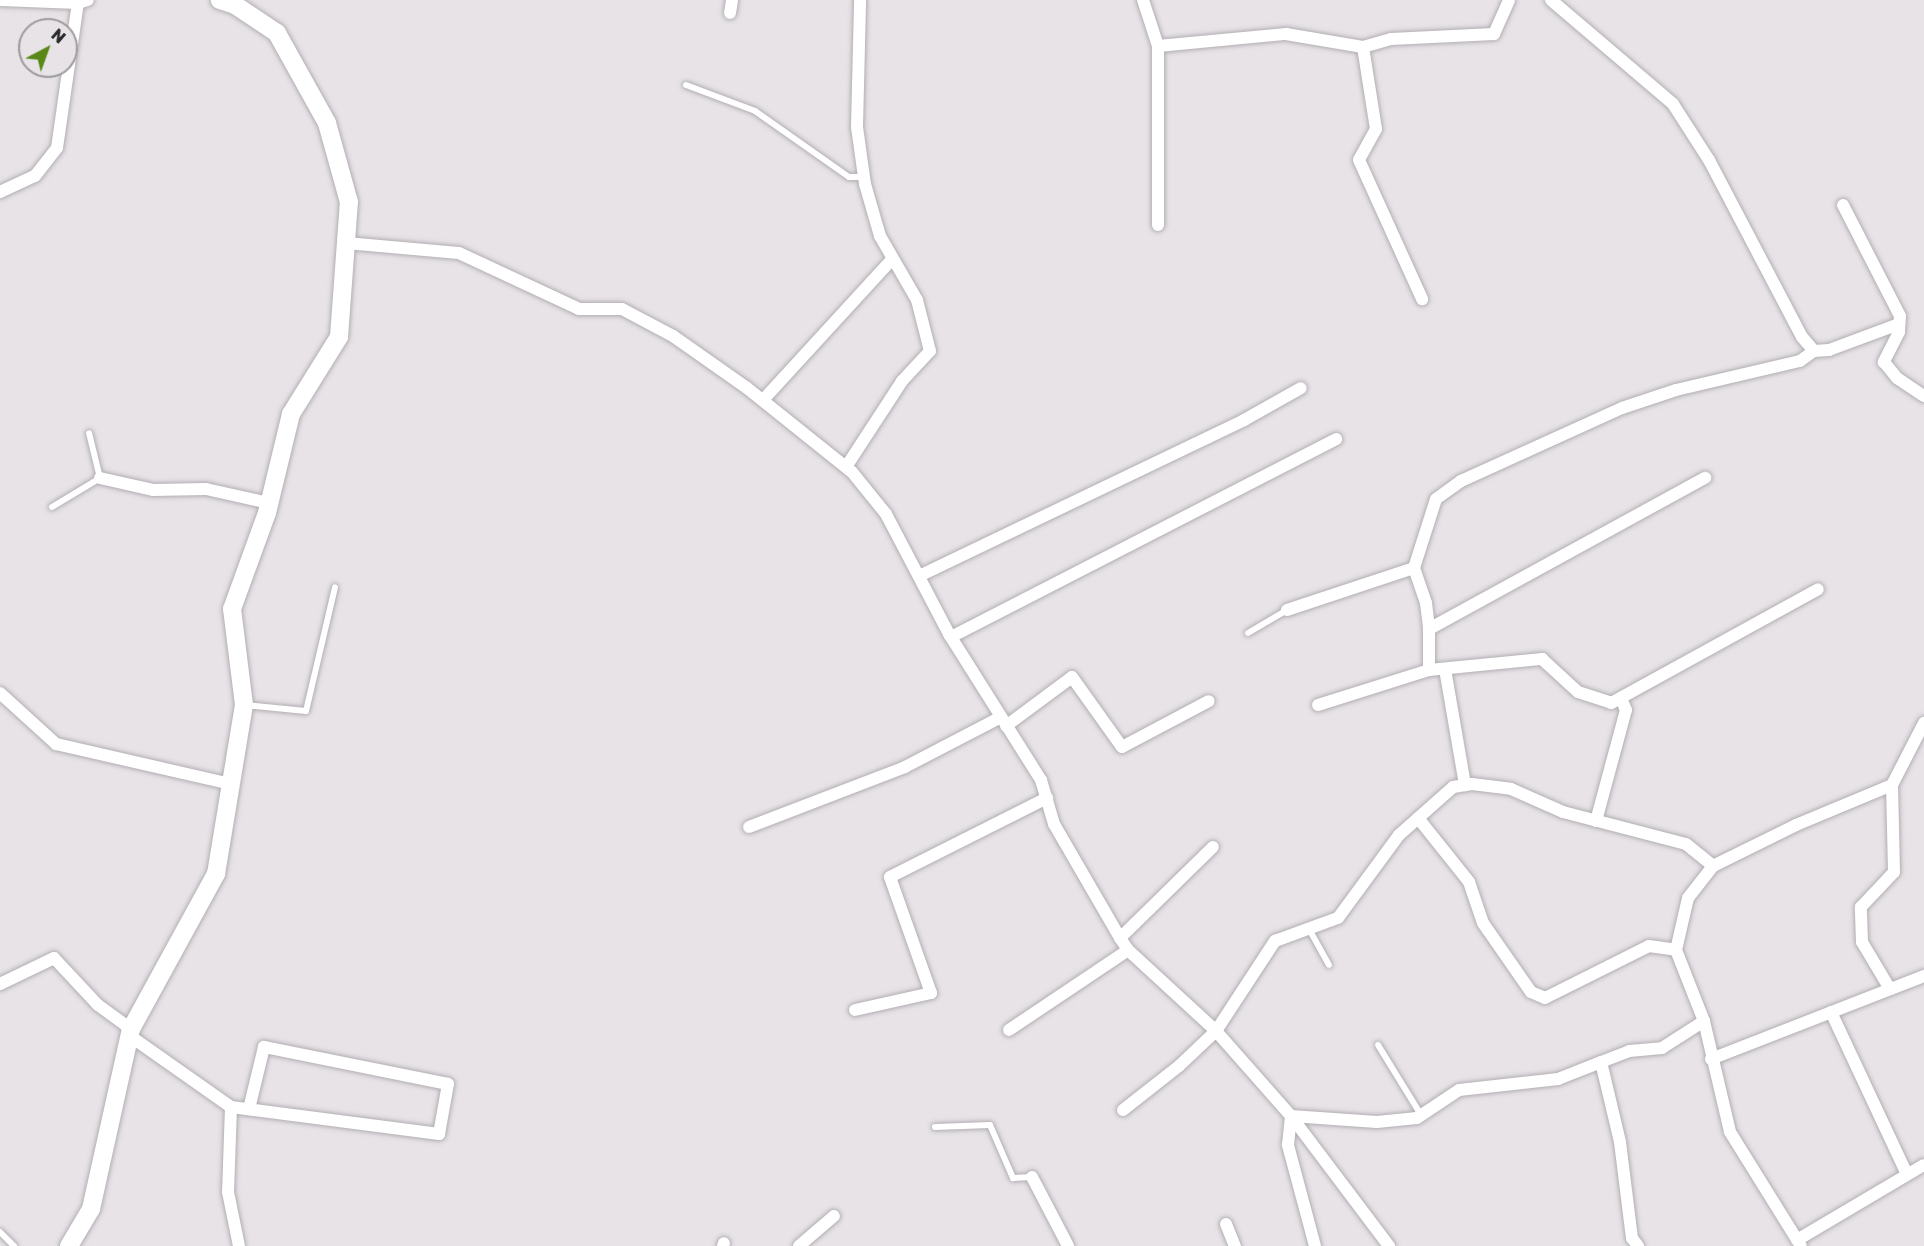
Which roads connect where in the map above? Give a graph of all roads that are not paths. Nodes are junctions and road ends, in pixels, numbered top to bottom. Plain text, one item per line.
1 (1, 0) edge
2 (220, 0) edge
3 (732, 0) edge
4 (860, 0) edge
5 (1143, 0) edge
6 (1509, 0) edge
7 (1551, 0) edge
8 (83, 2) edge
9 (730, 14) dead end
10 (1158, 46) junction
11 (1363, 47) junction
12 (686, 85) dead end
13 (864, 177) junction
14 (0, 192) edge
15 (1843, 205) dead end
16 (1158, 225) dead end
17 (346, 243) junction
18 (892, 259) junction
19 (1422, 299) dead end
20 (1899, 324) junction
21 (1814, 351) junction
22 (1301, 388) dead end
23 (1924, 396) edge
24 (763, 400) junction
25 (89, 433) dead end
26 (1336, 439) dead end
27 (846, 467) junction
28 (100, 478) junction
29 (1705, 478) dead end
30 (269, 503) junction
31 (52, 507) dead end
32 (1414, 568) junction
33 (919, 576) junction
34 (334, 588) dead end
35 (1818, 589) dead end
36 (1287, 609) joint
37 (1430, 628) junction
38 (1248, 633) dead end
39 (951, 637) junction
40 (1445, 669) junction
41 (1429, 670) junction
42 (0, 693) edge
43 (1621, 699) junction
44 (1209, 701) dead end
45 (244, 705) junction
46 (1318, 705) dead end
47 (1003, 721) junction
48 (1924, 723) edge
49 (231, 784) junction
50 (1465, 785) junction
51 (1892, 785) junction
52 (1047, 798) junction
53 (1418, 818) junction
54 (1596, 821) junction
55 (749, 827) dead end
56 (1213, 847) dead end
57 (1713, 866) junction
58 (1309, 929) junction
59 (1120, 938) junction
60 (1128, 950) junction
61 (1676, 950) junction
62 (1329, 965) dead end
63 (1924, 976) edge
64 (0, 984) edge
65 (1890, 989) junction
66 (855, 1010) dead end
67 (1831, 1012) junction
68 (1704, 1022) junction
69 (1009, 1030) dead end
70 (1216, 1031) junction
71 (130, 1033) junction
72 (1378, 1046) dead end
73 (1712, 1059) junction
74 (1601, 1062) junction
75 (231, 1107) junction
76 (249, 1109) junction
77 (1123, 1110) dead end
78 (1422, 1115) junction
79 (1291, 1116) junction
80 (935, 1127) dead end
81 (1924, 1165) edge
82 (1907, 1174) junction
83 (1032, 1177) joint
84 (834, 1216) dead end
85 (1226, 1224) dead end
86 (0, 1232) edge
87 (1799, 1243) edge
88 (14, 1246) edge
89 (69, 1246) edge
90 (239, 1246) edge
91 (799, 1246) edge
92 (1068, 1246) edge
93 (1235, 1246) edge
94 (1315, 1246) edge
95 (1389, 1246) edge
96 (1638, 1246) edge

1 - 8 street
2 - 17 street
3 - 9 street
4 - 13 street
5 - 10 street
6 - 11 street
7 - 21 street
8 - 14 street
10 - 11 street
10 - 16 street
11 - 19 street
12 - 13 lane
13 - 18 street
15 - 20 street
17 - 24 street
17 - 30 street
18 - 24 street
18 - 27 street
20 - 21 street
20 - 23 street
21 - 32 street
22 - 33 street
24 - 27 street
25 - 28 lane
26 - 39 street
27 - 33 street
28 - 30 street
28 - 31 lane
29 - 37 street
30 - 45 street
32 - 36 street
32 - 37 street
33 - 39 street
34 - 45 lane
35 - 43 street
36 - 38 lane
37 - 41 street
39 - 47 street
40 - 41 street
40 - 43 street
40 - 50 street
41 - 46 street
42 - 49 street
43 - 54 street
44 - 47 street
45 - 49 street
47 - 52 street
47 - 55 street
48 - 51 street
49 - 71 street
50 - 53 street
50 - 54 street
51 - 57 street
51 - 65 street
52 - 59 street
52 - 66 street
53 - 58 street
53 - 61 street
54 - 57 street
56 - 59 street
57 - 61 street
58 - 62 lane
58 - 70 street
59 - 60 street
60 - 69 street
60 - 70 street
61 - 68 street
63 - 65 street
64 - 71 street
65 - 67 street
67 - 73 street
67 - 82 street
68 - 73 street
68 - 74 street
70 - 77 street
70 - 79 street
71 - 75 street
71 - 89 street
72 - 78 lane
73 - 87 street
74 - 78 street
74 - 96 street
75 - 76 street
75 - 90 street
76 - 76 street
78 - 79 street
79 - 94 street
79 - 95 street
80 - 83 lane
81 - 82 street
82 - 87 street
83 - 92 street
84 - 91 street
85 - 93 street
86 - 88 lane

